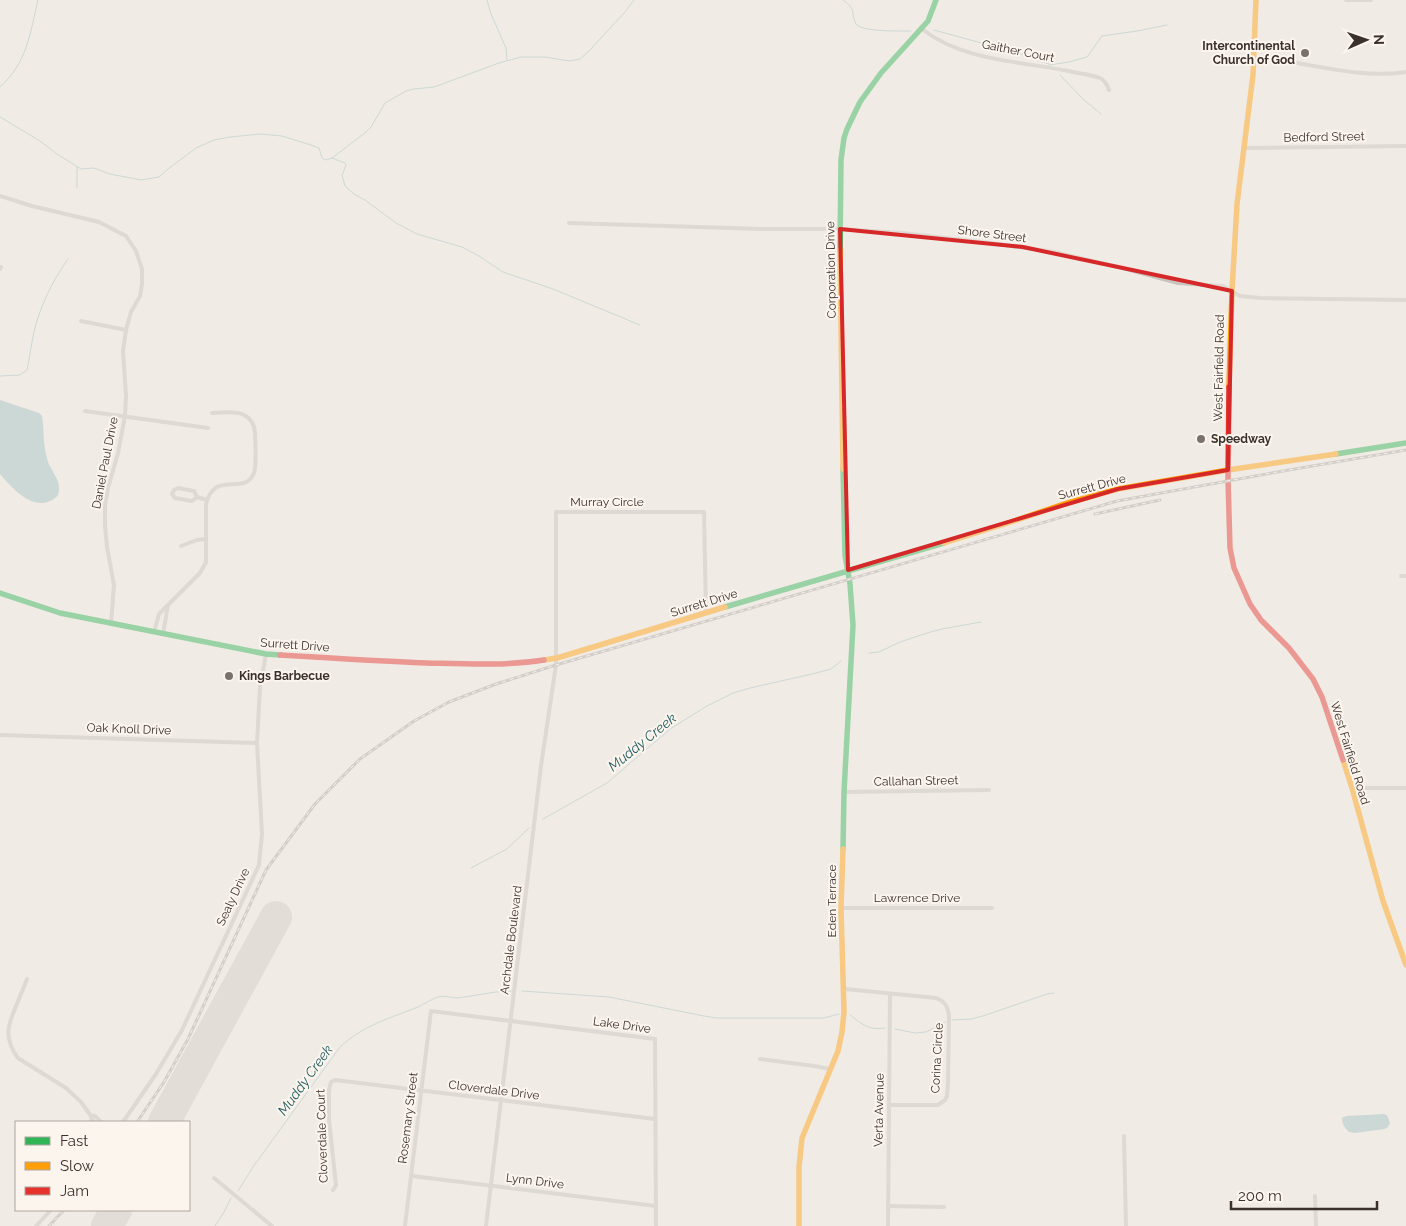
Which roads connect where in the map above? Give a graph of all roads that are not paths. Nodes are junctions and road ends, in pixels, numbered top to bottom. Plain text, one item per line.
1 (936, 0) edge
2 (1256, 0) edge
3 (1346, 0) edge
4 (1370, 0) edge
5 (922, 29) junction
6 (1254, 58) junction
7 (1406, 72) edge
8 (1109, 90) dead end
9 (1406, 146) edge
10 (1243, 148) junction
11 (0, 196) edge
12 (569, 223) dead end
13 (840, 229) junction
14 (1232, 291) junction
15 (1406, 300) edge
16 (81, 321) dead end
17 (126, 330) junction
18 (85, 411) dead end
19 (212, 413) dead end
20 (125, 416) junction
21 (208, 428) dead end
22 (1406, 443) edge
23 (1228, 470) junction
24 (197, 498) junction
25 (207, 500) junction
26 (206, 539) junction
27 (181, 546) dead end
28 (848, 570) junction
29 (0, 593) edge
30 (168, 605) junction
31 (706, 612) junction
32 (111, 624) junction
33 (154, 632) junction
34 (163, 634) junction
35 (266, 654) junction
36 (557, 658) junction
37 (0, 735) edge
38 (257, 743) junction
39 (1352, 788) junction
40 (1406, 788) edge
41 (989, 790) dead end
42 (844, 792) junction
43 (841, 908) junction
44 (992, 908) dead end
45 (1406, 965) edge
46 (27, 979) dead end
47 (845, 989) junction
48 (890, 994) junction
49 (431, 1012) joint
50 (511, 1021) junction
51 (760, 1059) dead end
52 (830, 1069) junction
53 (331, 1082) joint
54 (422, 1091) junction
55 (501, 1101) junction
56 (889, 1105) junction
57 (92, 1116) junction
58 (655, 1119) junction
59 (93, 1121) edge
60 (100, 1121) edge
61 (124, 1121) edge
62 (1124, 1136) dead end
63 (412, 1176) junction
64 (214, 1178) dead end
65 (491, 1186) junction
66 (333, 1190) dead end
67 (1315, 1196) dead end
68 (656, 1206) junction
69 (888, 1206) junction
70 (944, 1207) dead end
71 (50, 1211) edge
72 (36, 1226) edge
73 (272, 1226) edge
74 (406, 1226) edge
75 (486, 1226) edge
76 (656, 1226) edge
77 (799, 1226) edge
78 (888, 1226) edge
79 (1126, 1226) edge
80 (1316, 1226) edge

1 - 5 street, Corporation Drive
2 - 6 street, West Fairfield Road
3 - 4 street
5 - 8 street, Gaither Court
5 - 13 street, Corporation Drive
6 - 7 street
6 - 10 street, West Fairfield Road
9 - 10 street, Bedford Street
10 - 14 street, West Fairfield Road
11 - 17 street, Daniel Paul Drive
12 - 13 street, Shore Street
13 - 14 street, Shore Street
13 - 28 street, Corporation Drive
14 - 15 street, Shore Street
14 - 23 street, West Fairfield Road
16 - 17 street
17 - 20 street, Daniel Paul Drive
18 - 20 street
19 - 25 street
20 - 21 street
20 - 32 street, Daniel Paul Drive
22 - 23 street, Surrett Drive
23 - 28 street, Surrett Drive
23 - 39 street, West Fairfield Road
24 - 24 street
24 - 25 street
25 - 26 street
26 - 27 street
26 - 30 street
28 - 31 street, Surrett Drive
28 - 42 street, Eden Terrace
29 - 32 street, Surrett Drive
30 - 33 street
30 - 34 street
31 - 36 street, Surrett Drive
31 - 36 street, Murray Circle
32 - 33 street, Surrett Drive
33 - 34 street, Surrett Drive
34 - 35 street, Surrett Drive
35 - 36 street, Surrett Drive
35 - 38 street, Sealy Drive
36 - 50 street, Archdale Boulevard
37 - 38 street, Oak Knoll Drive
38 - 61 street, Sealy Drive
39 - 40 street
39 - 45 street, West Fairfield Road
41 - 42 street, Callahan Street
42 - 43 street, Eden Terrace
43 - 44 street, Lawrence Drive
43 - 47 street, Eden Terrace
46 - 57 street
47 - 48 street, Corina Circle
47 - 52 street, Eden Terrace
48 - 56 street, Verta Avenue
48 - 56 street, Corina Circle
49 - 50 street, Lake Drive
49 - 54 street, Rosemary Street
50 - 55 street, Archdale Boulevard
50 - 58 street, Lake Drive
51 - 52 street
52 - 77 street, Eden Terrace
53 - 54 street, Cloverdale Drive
53 - 66 street, Cloverdale Court
54 - 55 street, Cloverdale Drive
54 - 63 street, Rosemary Street
55 - 58 street, Cloverdale Drive
55 - 65 street, Archdale Boulevard
56 - 69 street, Verta Avenue
57 - 59 street
57 - 60 street
58 - 68 street, Lake Drive
62 - 79 street
63 - 65 street, Lynn Drive
63 - 74 street, Rosemary Street
64 - 73 street
65 - 68 street, Lynn Drive
65 - 75 street, Archdale Boulevard
67 - 80 street
68 - 76 street, Lake Drive
69 - 70 street
69 - 78 street, Verta Avenue
71 - 72 street

